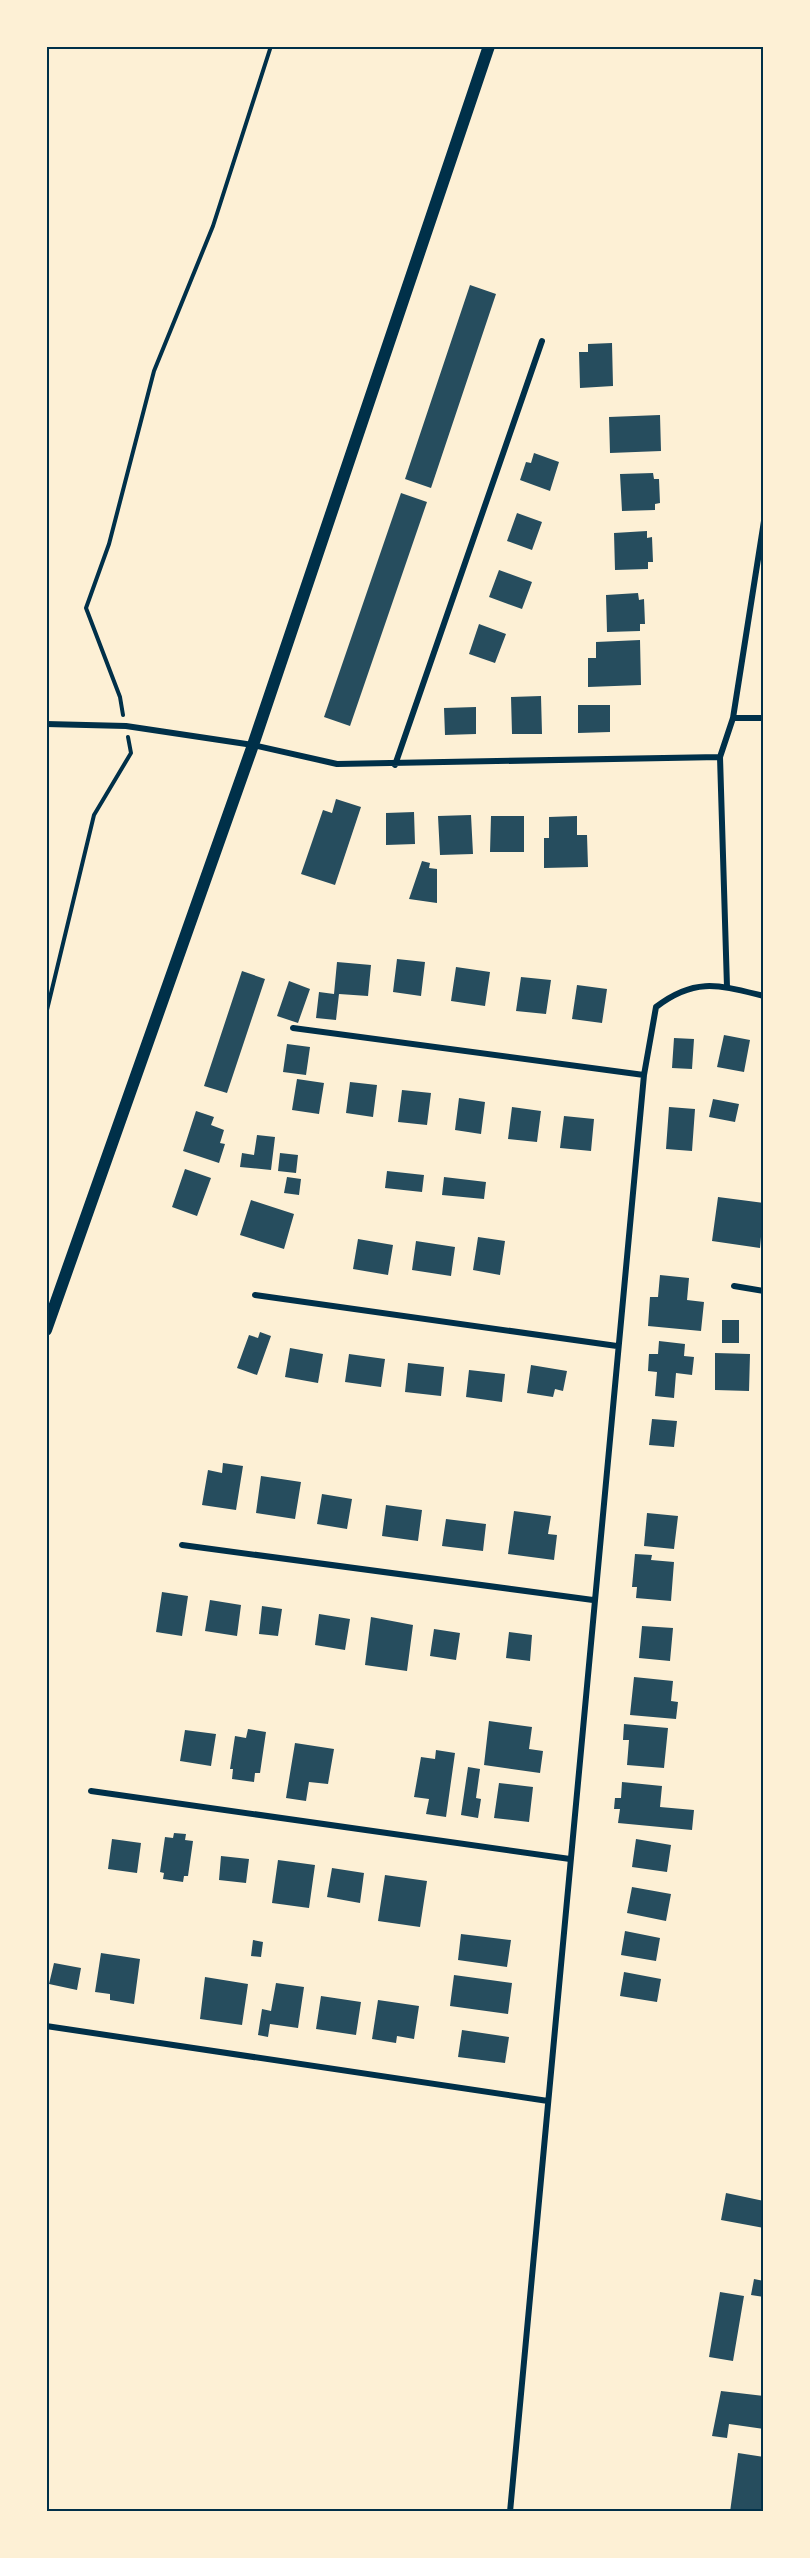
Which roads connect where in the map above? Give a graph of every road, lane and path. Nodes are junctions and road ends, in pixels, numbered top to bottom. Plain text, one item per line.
1 (271, 46) edge
2 (489, 46) edge
3 (542, 341) dead end
4 (764, 522) edge
5 (733, 717) junction
6 (764, 718) edge
7 (46, 724) edge
8 (126, 726) junction
9 (253, 745) junction
10 (720, 757) junction
11 (395, 765) junction
12 (727, 987) junction
13 (764, 996) edge
14 (46, 1014) edge
15 (293, 1028) dead end
16 (644, 1076) junction
17 (734, 1286) dead end
18 (764, 1291) edge
19 (255, 1295) dead end
20 (46, 1330) edge
21 (617, 1346) junction
22 (182, 1545) dead end
23 (593, 1600) junction
24 (92, 1791) dead end
25 (570, 1858) junction
26 (46, 2026) edge
27 (548, 2101) junction
28 (510, 2511) edge

1 - 8 path
2 - 9 main road
3 - 11 street
4 - 5 street
5 - 6 street
5 - 10 street
7 - 8 street
8 - 9 street
8 - 14 path
9 - 11 street
9 - 20 main road
10 - 11 street
10 - 12 street
12 - 13 street
12 - 16 street
15 - 16 street
16 - 21 street
17 - 18 street
19 - 21 street
21 - 23 street
22 - 23 street
23 - 25 street
24 - 25 street
25 - 27 street
26 - 27 street
27 - 28 street

